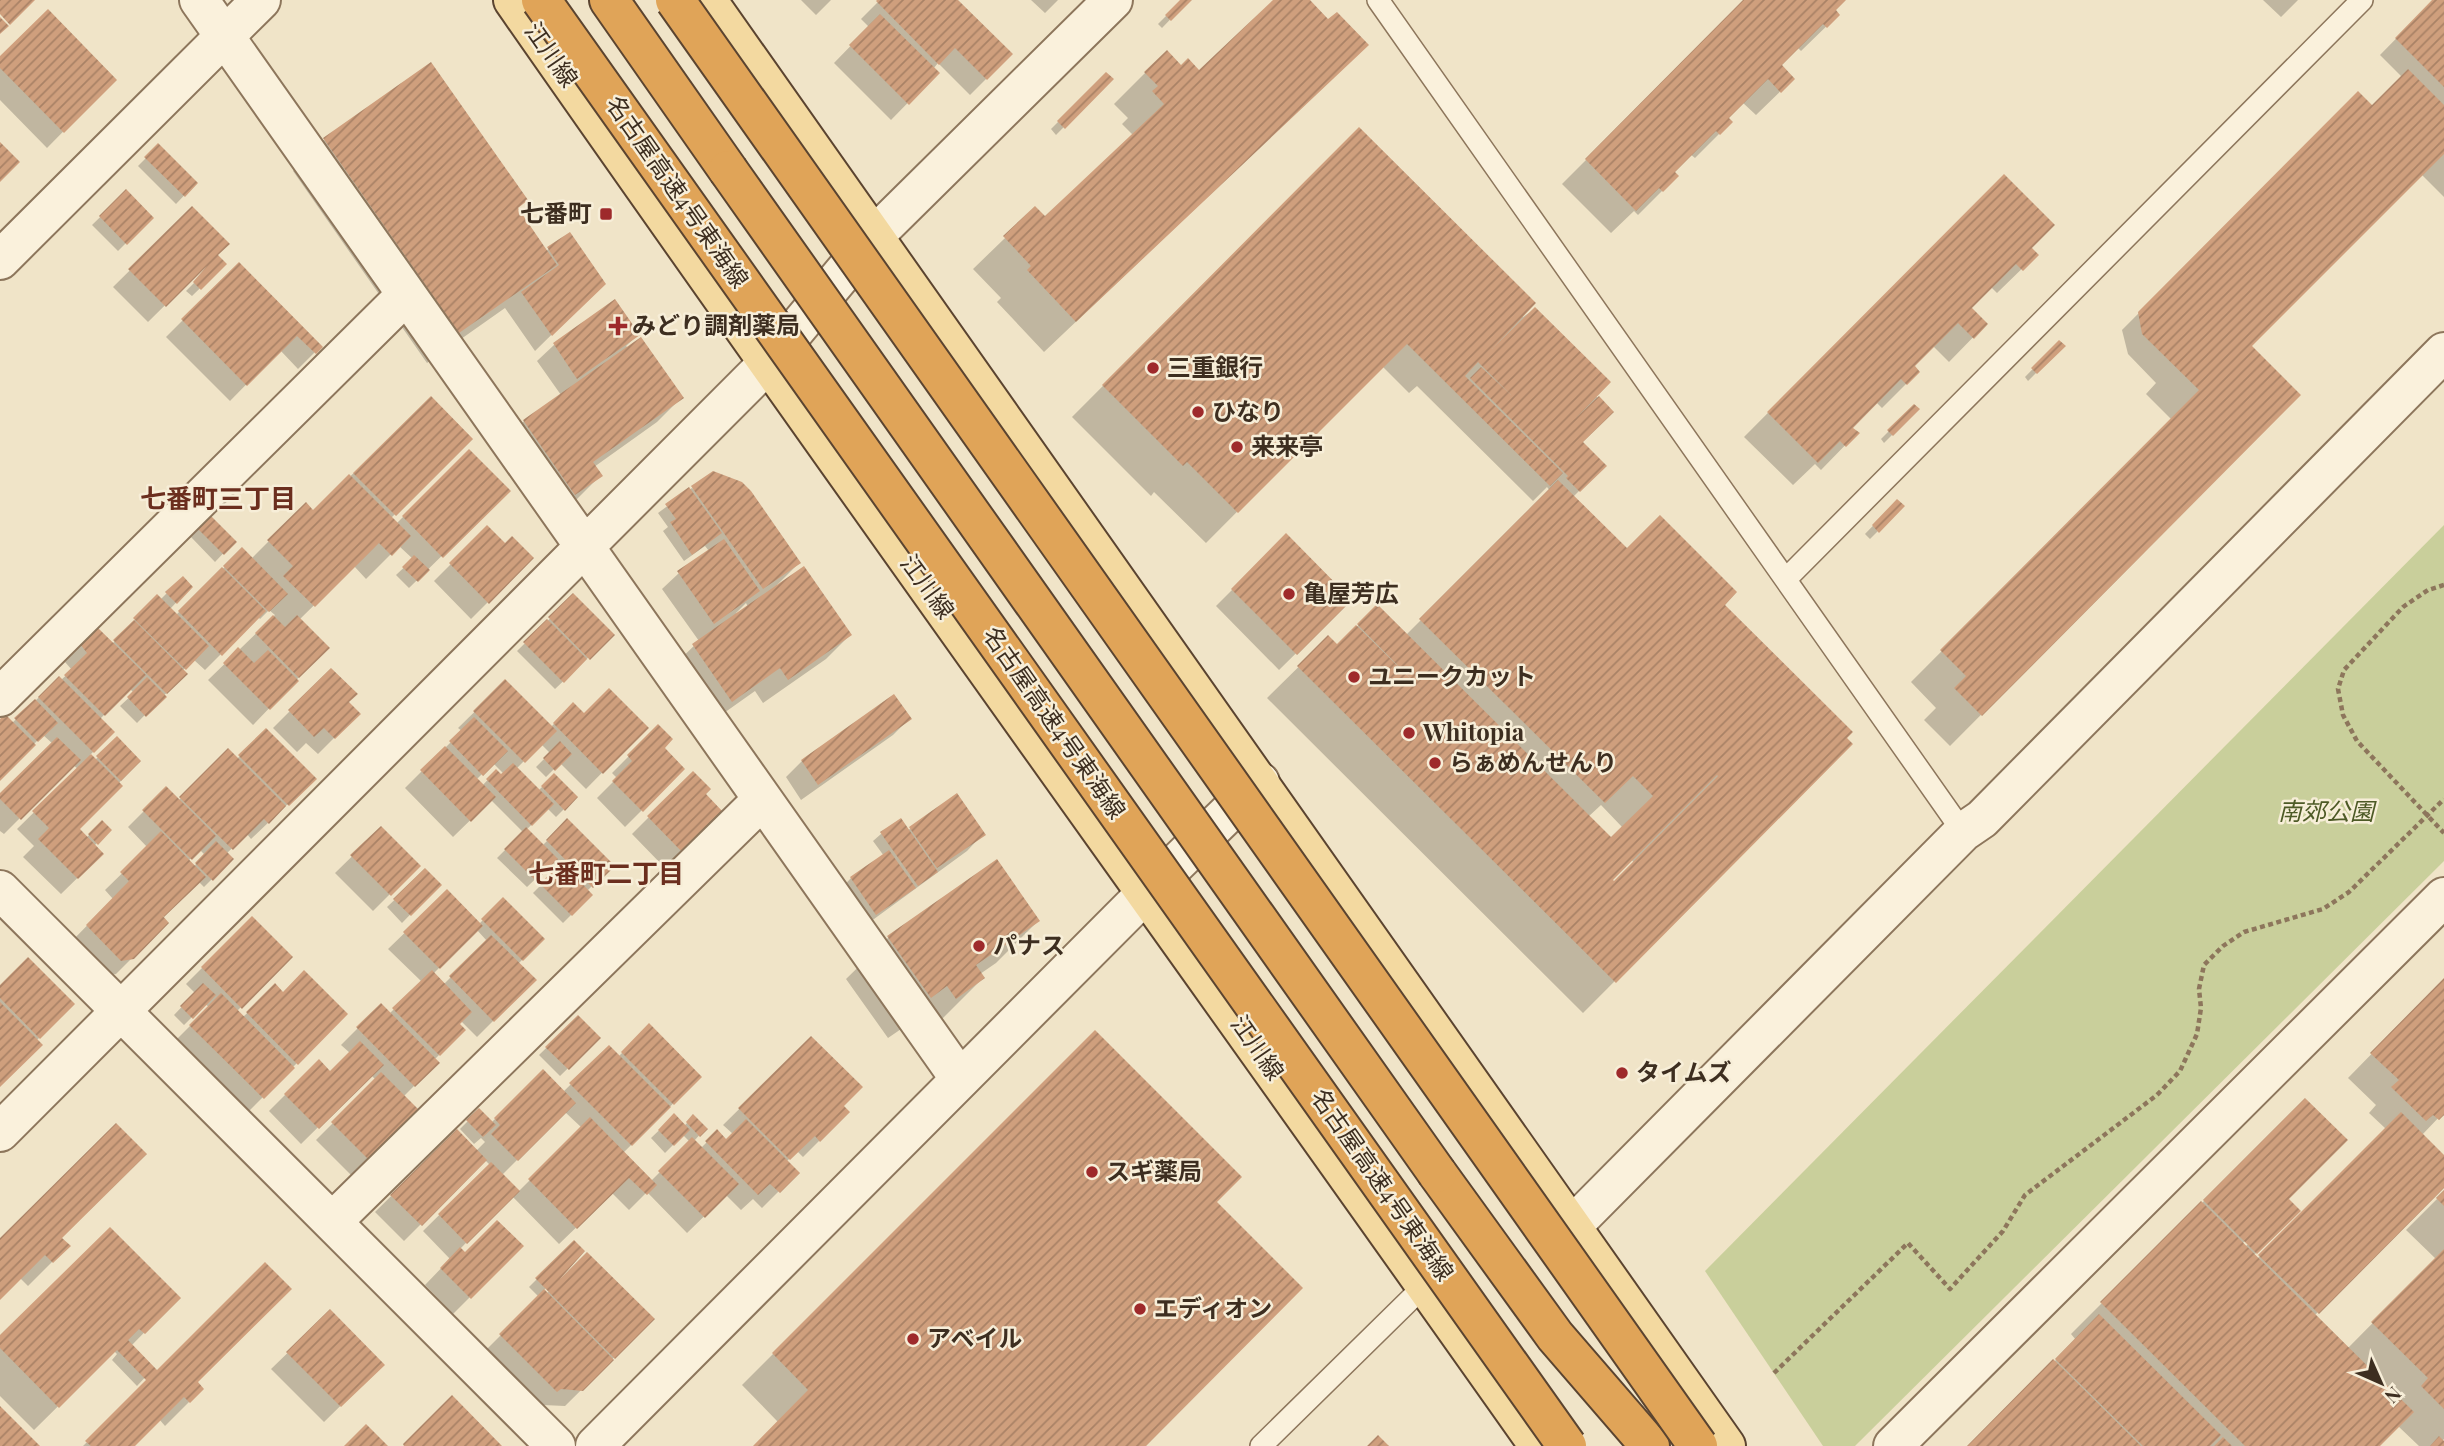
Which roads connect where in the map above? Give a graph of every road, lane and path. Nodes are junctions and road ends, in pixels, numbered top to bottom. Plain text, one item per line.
1 (199, 0) edge
2 (261, 0) edge
3 (513, 0) edge
4 (541, 0) edge
5 (609, 0) edge
6 (675, 0) edge
7 (707, 0) edge
8 (1113, 0) edge
9 (1378, 0) edge
10 (2362, 0) edge
11 (224, 36) junction
12 (874, 236) junction
13 (0, 260) edge
14 (405, 295) junction
15 (2444, 352) edge
16 (766, 364) junction
17 (583, 548) junction
18 (1786, 579) junction
19 (2444, 585) edge
20 (0, 697) edge
21 (1260, 782) junction
22 (2444, 799) edge
23 (762, 800) junction
24 (2427, 815) junction
25 (1963, 832) junction
26 (2444, 833) edge
27 (0, 890) edge
28 (1147, 892) junction
29 (2444, 897) edge
30 (121, 1011) junction
31 (960, 1079) junction
32 (0, 1132) edge
33 (332, 1222) junction
34 (1571, 1227) junction
35 (1425, 1285) junction
36 (1774, 1373) dead end
37 (556, 1446) edge
38 (595, 1446) edge
39 (1261, 1446) edge
40 (1539, 1446) edge
41 (1567, 1446) edge
42 (1650, 1446) edge
43 (1698, 1446) edge
44 (1726, 1446) edge
45 (1893, 1446) edge

1 - 11 street
2 - 11 street
3 - 16 main road, 江川線
4 - 41 highway, 名古屋高速4号東海線, bridge
5 - 42 highway, bridge
6 - 43 highway, bridge
7 - 12 main road
8 - 12 street
9 - 18 lane
10 - 18 lane
11 - 13 street
11 - 14 street
12 - 16 street
12 - 21 main road
14 - 17 street
14 - 20 street
15 - 25 street
16 - 17 street
16 - 28 main road, 江川線
17 - 23 street
17 - 30 street
18 - 25 lane
19 - 24 path
21 - 28 street
21 - 34 main road
22 - 24 path
23 - 31 street
23 - 33 street
24 - 26 path
24 - 36 path
25 - 34 street
27 - 30 street
28 - 31 street
28 - 35 main road, 江川線
29 - 45 street
30 - 32 street
30 - 33 street
31 - 38 street
33 - 37 street
34 - 44 main road
35 - 39 lane
35 - 40 main road, 江川線

